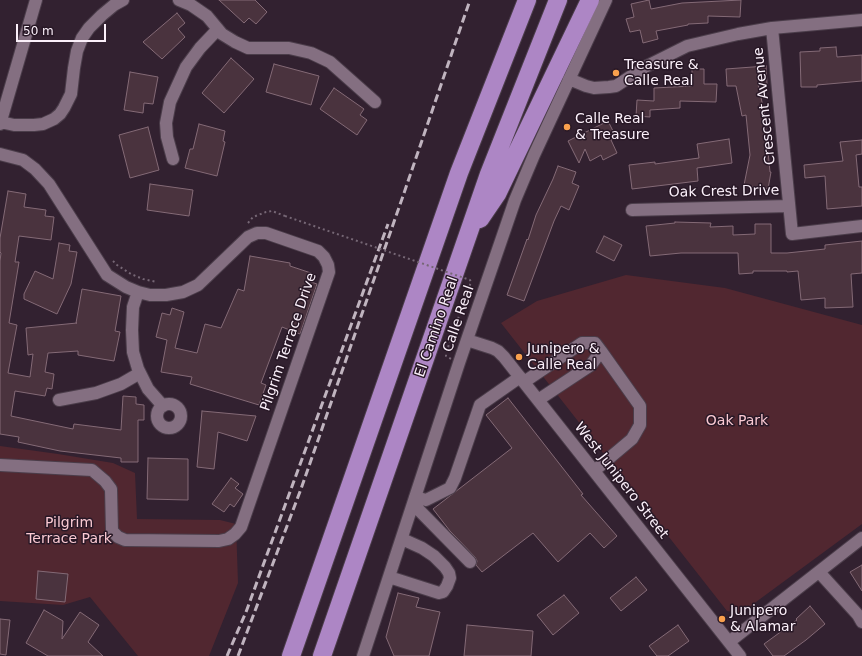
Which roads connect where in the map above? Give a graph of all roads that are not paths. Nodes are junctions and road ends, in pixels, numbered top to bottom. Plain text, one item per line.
1 (36, 0) edge
2 (123, 0) edge
3 (179, 0) edge
4 (515, 0) edge
5 (527, 0) edge
6 (558, 0) edge
7 (590, 0) edge
8 (606, 0) edge
9 (862, 20) edge
10 (772, 28) junction
11 (218, 29) junction
12 (569, 79) junction
13 (374, 102) dead end
14 (0, 123) edge
15 (0, 154) edge
16 (173, 159) dead end
17 (458, 173) junction
18 (789, 206) junction
19 (632, 210) dead end
20 (862, 226) edge
21 (469, 234) junction
22 (138, 292) junction
23 (467, 340) junction
24 (601, 351) junction
25 (140, 373) junction
26 (522, 380) junction
27 (59, 400) dead end
28 (538, 400) junction
29 (163, 406) dead end
30 (0, 465) edge
31 (594, 472) junction
32 (414, 500) junction
33 (402, 538) junction
34 (862, 538) edge
35 (470, 562) dead end
36 (819, 572) junction
37 (389, 577) junction
38 (862, 622) edge
39 (729, 642) junction
40 (291, 656) edge
41 (322, 656) edge
42 (363, 656) edge
43 (740, 656) edge

1 - 14 street
2 - 14 street
3 - 11 street
4 - 17 highway
5 - 17 highway
6 - 21 highway, El Camino Real
7 - 21 highway
8 - 12 street, Calle Real
9 - 10 street
10 - 12 street
10 - 18 street, Crescent Avenue
11 - 13 street
11 - 16 street
12 - 23 street, Calle Real
15 - 22 street, Pilgrim Terrace Drive
17 - 40 highway
18 - 19 street, Oak Crest Drive
18 - 20 street, Oak Crest Drive
21 - 41 highway, El Camino Real
22 - 25 street
22 - 30 street, Pilgrim Terrace Drive
23 - 26 street, West Junipero Street
23 - 32 street, Calle Real
24 - 26 street
24 - 28 street
24 - 31 street
25 - 27 street
25 - 29 street
26 - 28 street, West Junipero Street
26 - 32 street
28 - 31 street, West Junipero Street
31 - 39 street, West Junipero Street
32 - 33 street, Calle Real
32 - 35 street
33 - 37 street, Calle Real
33 - 37 street
34 - 36 street
36 - 38 street
36 - 39 street
37 - 42 street, Calle Real
39 - 43 street, West Junipero Street

